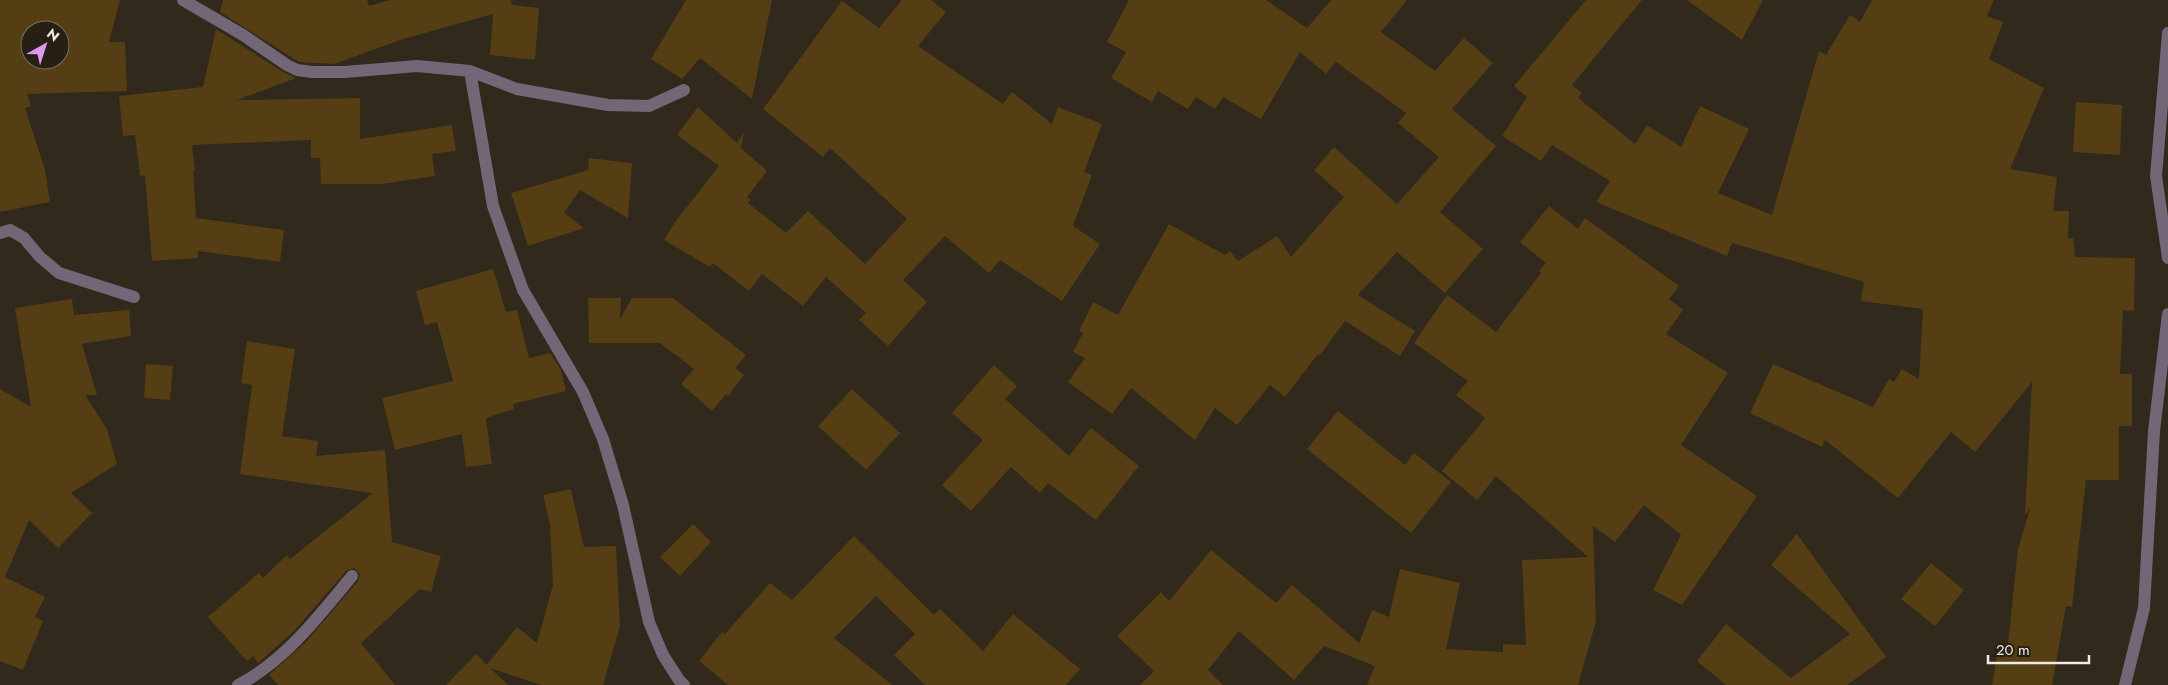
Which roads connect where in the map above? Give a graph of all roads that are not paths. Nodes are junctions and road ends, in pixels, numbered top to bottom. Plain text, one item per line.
1 (183, 0) edge
2 (2168, 34) edge
3 (470, 71) junction
4 (684, 90) dead end
5 (0, 233) edge
6 (2168, 258) edge
7 (134, 297) dead end
8 (2168, 314) edge
9 (352, 576) dead end
10 (238, 685) edge
11 (684, 685) edge
12 (2125, 685) edge

1 - 3 street
2 - 6 street
3 - 4 street
3 - 11 street
5 - 7 street
8 - 12 street
9 - 10 street

